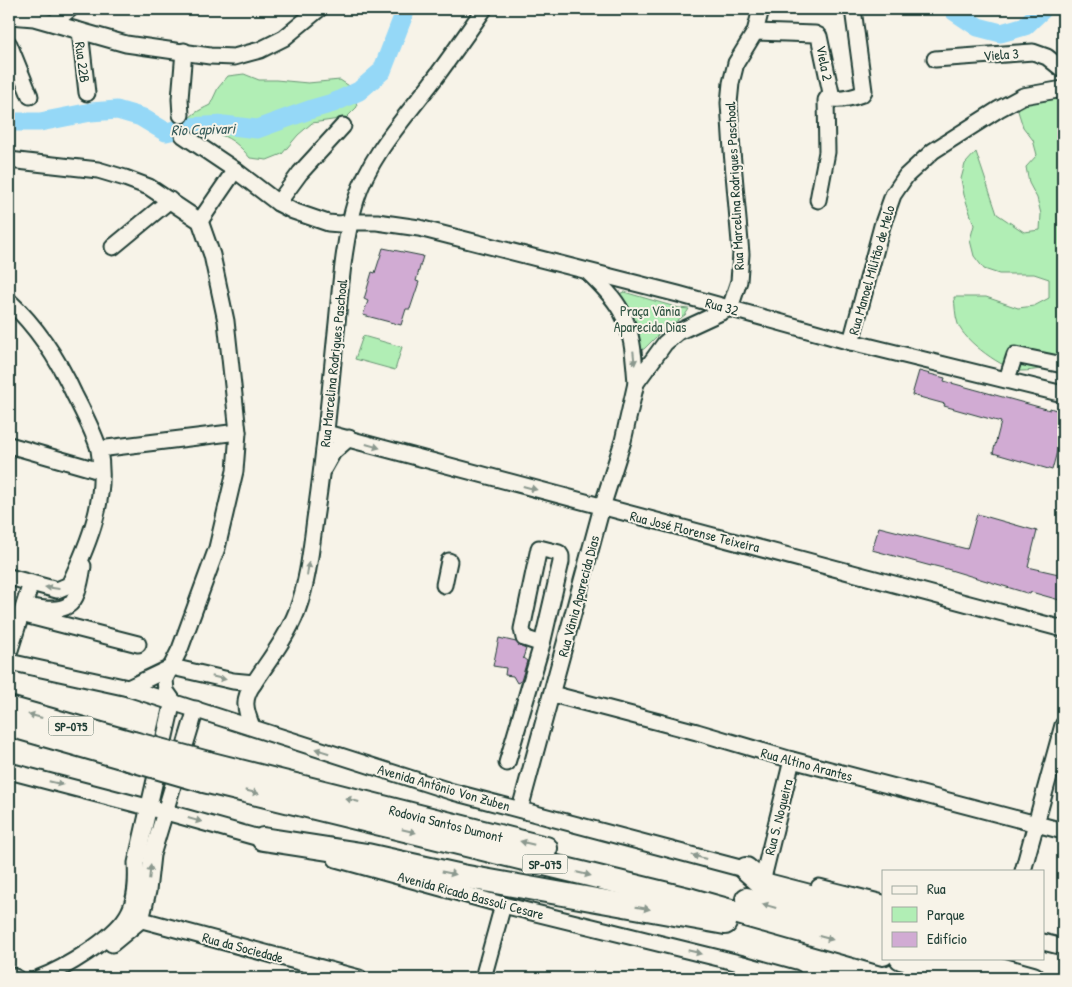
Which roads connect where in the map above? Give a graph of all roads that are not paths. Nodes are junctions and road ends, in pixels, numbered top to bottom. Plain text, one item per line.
1 (70, 9) edge
2 (319, 9) edge
3 (484, 9) edge
4 (761, 9) edge
5 (853, 9) edge
6 (9, 16) edge
7 (54, 23) junction
8 (80, 31) junction
9 (755, 32) junction
10 (9, 44) edge
11 (184, 51) junction
12 (935, 59) dead end
13 (1062, 69) edge
14 (1063, 89) edge
15 (831, 93) junction
16 (87, 94) dead end
17 (30, 96) dead end
18 (181, 115) dead end
19 (343, 126) dead end
20 (184, 135) dead end
21 (9, 160) edge
22 (235, 170) junction
23 (170, 200) junction
24 (818, 200) dead end
25 (278, 203) junction
26 (200, 221) junction
27 (350, 222) junction
28 (377, 222) junction
29 (113, 247) dead end
30 (345, 252) junction
31 (588, 271) junction
32 (9, 301) edge
33 (730, 308) junction
34 (850, 342) junction
35 (1063, 365) edge
36 (1007, 379) junction
37 (636, 383) junction
38 (1063, 394) edge
39 (238, 432) junction
40 (326, 433) junction
41 (349, 438) junction
42 (9, 445) edge
43 (99, 449) junction
44 (100, 471) junction
45 (321, 474) junction
46 (602, 507) junction
47 (86, 550) junction
48 (448, 561) dead end
49 (9, 578) edge
50 (31, 583) junction
51 (444, 585) dead end
52 (22, 610) junction
53 (1063, 629) edge
54 (138, 644) dead end
55 (542, 644) junction
56 (9, 653) edge
57 (9, 662) edge
58 (172, 667) junction
59 (254, 683) junction
60 (128, 688) junction
61 (552, 694) junction
62 (173, 701) junction
63 (9, 708) edge
64 (196, 709) junction
65 (9, 725) edge
66 (1063, 725) edge
67 (252, 727) junction
68 (130, 751) junction
69 (792, 760) junction
70 (507, 763) dead end
71 (9, 771) edge
72 (206, 772) junction
73 (148, 807) junction
74 (520, 809) junction
75 (166, 812) junction
76 (1036, 824) junction
77 (1063, 831) edge
78 (263, 840) junction
79 (1023, 870) edge
80 (755, 872) junction
81 (882, 903) edge
82 (503, 905) junction
83 (882, 916) edge
84 (134, 918) junction
85 (801, 932) junction
86 (882, 937) edge
87 (1044, 942) edge
88 (1063, 947) edge
89 (882, 954) edge
90 (909, 960) edge
91 (967, 960) edge
92 (1010, 960) edge
93 (741, 971) edge
94 (9, 975) edge
95 (17, 978) edge
96 (39, 978) edge
97 (61, 978) edge
98 (359, 978) edge
99 (483, 978) edge
100 (794, 978) edge
101 (978, 978) edge
102 (1033, 978) edge
103 (1052, 978) edge

1 - 7 street
2 - 11 street
3 - 27 street, Rua Marcelina Rodrigues Paschoal
4 - 9 street, Rua Marcelina Rodrigues Paschoal
5 - 15 street, Viela 2
6 - 7 street
7 - 8 street
8 - 11 street
8 - 16 street, Rua 22B
9 - 15 street, Viela 2
9 - 33 street, Rua Marcelina Rodrigues Paschoal
10 - 17 street
11 - 18 street
12 - 13 street, Viela 3
13 - 14 street
14 - 34 street, Rua Manoel Militão de Melo
15 - 24 street
19 - 25 street
20 - 22 street, Rua 32
21 - 23 street
22 - 25 street, Rua 32
22 - 26 street
23 - 26 street
23 - 29 street
25 - 27 street, Rua 32
26 - 39 street
27 - 28 street, Rua 32
27 - 30 street, Rua Marcelina Rodrigues Paschoal
28 - 30 street
28 - 31 street, Rua 32
30 - 40 street, Rua Marcelina Rodrigues Paschoal
31 - 33 street, Rua 32
31 -> 37 street, Rua Vânia Aparecida Dias
32 - 43 street
33 - 34 street, Rua 32
33 - 37 street, Rua Vânia Aparecida Dias
34 - 36 street, Rua 32
35 - 36 street
36 - 38 street, Rua 32
37 - 46 street, Rua Vânia Aparecida Dias
39 - 43 street
39 - 58 street
40 - 41 street, Rua José Florense Teixeira
40 - 45 street, Rua Marcelina Rodrigues Paschoal
41 - 45 street, Rua Marcelina Rodrigues Paschoal
41 -> 46 street, Rua José Florense Teixeira
42 - 44 street
43 - 44 street
44 - 47 street
59 -> 45 street, Rua Marcelina Rodrigues Paschoal
46 - 53 street, Rua José Florense Teixeira
46 - 61 street, Rua Vânia Aparecida Dias
47 -> 50 street
47 - 52 street
48 - 51 street
49 - 50 street
50 - 52 street
52 - 54 street
52 - 56 street
55 - 55 street
55 - 70 street
57 - 60 street, Avenida Antônio Von Zuben
58 -> 59 street
58 - 60 street
58 - 62 street
59 - 67 street, Rua Marcelina Rodrigues Paschoal
60 - 62 street, Avenida Antônio Von Zuben
61 - 69 street, Rua Altino Arantes
61 - 74 street, Rua Vânia Aparecida Dias
62 - 64 street, Avenida Antônio Von Zuben
62 - 73 street
68 -> 63 highway, Rodovia Santos Dumont / SP-075
64 - 67 street, Avenida Antônio Von Zuben
64 - 75 street
65 - 68 highway, Rodovia Santos Dumont / SP-075
66 - 76 street
74 -> 67 street, Avenida Antônio Von Zuben
68 - 72 highway, Rodovia Santos Dumont / SP-075, bridge
69 - 76 street, Rua Altino Arantes
69 - 80 street, Rua S. Nogueira
71 -> 73 street, Avenida Ricado Bassoli Cesare
72 -> 85 highway, Rodovia Santos Dumont / SP-075
86 -> 72 highway, Rodovia Santos Dumont / SP-075
73 - 75 street, Avenida Ricado Bassoli Cesare
73 - 84 street
80 -> 74 street, Avenida Antônio Von Zuben
75 -> 78 street, Avenida Ricado Bassoli Cesare
84 -> 75 street
76 - 77 street, Rua Altino Arantes
76 - 79 street
78 - 82 street, Avenida Ricado Bassoli Cesare
78 -> 85 highway
80 - 81 street, Avenida Antônio Von Zuben
80 - 83 highway
82 -> 93 street, Avenida Ricado Bassoli Cesare
82 - 99 street
84 - 96 street
84 - 97 street
84 - 98 street, Rua da Sociedade
85 -> 89 highway, Rodovia Santos Dumont / SP-075
87 - 88 street
90 - 101 highway
91 - 102 highway
92 - 103 highway
93 - 100 street, Avenida Ricado Bassoli Cesare
94 - 95 street

